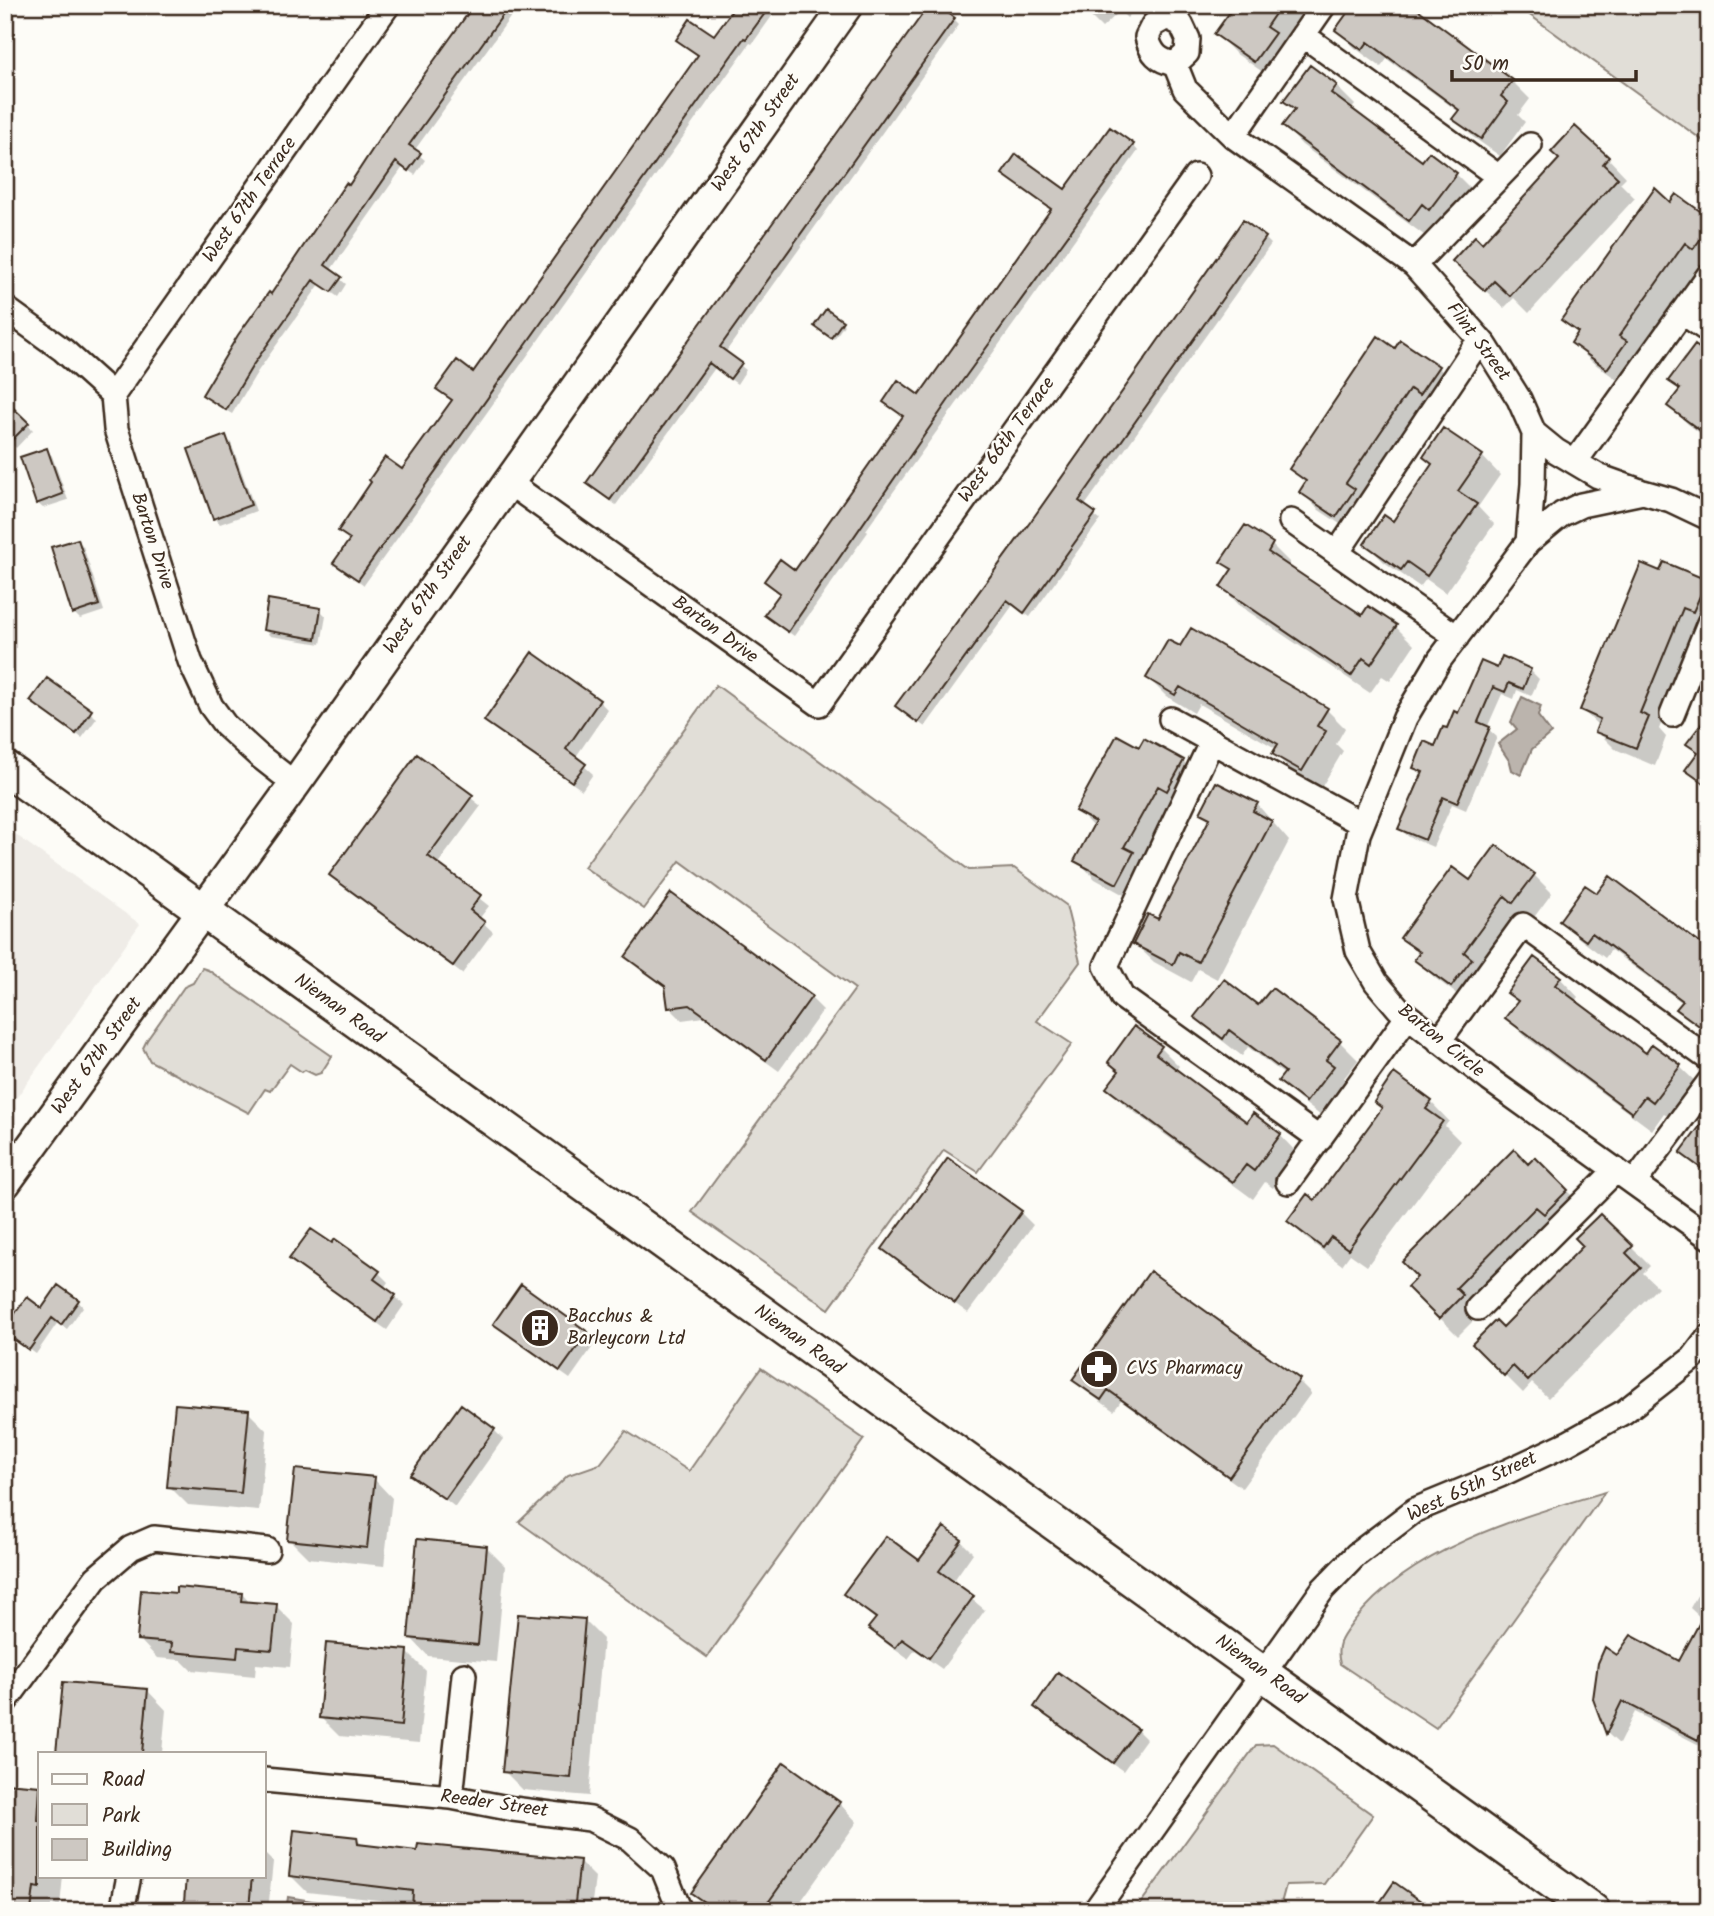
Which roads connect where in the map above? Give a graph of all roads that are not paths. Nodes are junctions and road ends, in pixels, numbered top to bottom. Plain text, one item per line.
1 (388, 5) edge
2 (847, 5) edge
3 (1324, 5) edge
4 (1165, 11) edge
5 (1303, 35) junction
6 (1175, 64) junction
7 (1233, 136) junction
8 (1530, 145) dead end
9 (1196, 176) dead end
10 (1499, 177) junction
11 (1414, 265) junction
12 (1709, 275) edge
13 (5, 308) edge
14 (1682, 312) junction
15 (1709, 331) edge
16 (1480, 339) junction
17 (113, 395) junction
18 (1534, 433) junction
19 (1575, 462) junction
20 (508, 482) junction
21 (1643, 492) junction
22 (1709, 518) edge
23 (1291, 521) dead end
24 (1528, 542) junction
25 (1337, 553) junction
26 (1709, 623) edge
27 (1457, 637) junction
28 (1700, 673) edge
29 (819, 704) joint
30 (1672, 715) dead end
31 (1171, 719) dead end
32 (1212, 741) junction
33 (5, 768) edge
34 (295, 783) junction
35 (1362, 824) junction
36 (202, 911) junction
37 (1408, 1016) junction
38 (1439, 1041) junction
39 (1709, 1059) edge
40 (1709, 1082) edge
41 (1320, 1139) junction
42 (1625, 1177) junction
43 (1289, 1182) dead end
44 (5, 1183) edge
45 (1709, 1237) edge
46 (1478, 1308) dead end
47 (1709, 1337) edge
48 (267, 1549) dead end
49 (1263, 1672) junction
50 (464, 1675) dead end
51 (5, 1702) edge
52 (266, 1780) edge
53 (451, 1797) junction
54 (129, 1878) edge
55 (122, 1911) edge
56 (680, 1911) edge
57 (1095, 1911) edge
58 (1593, 1911) edge

1 - 17 street, West 67th Terrace
2 - 20 street, West 67th Street
3 - 5 street
4 - 6 street, Flint Street
4 - 6 street, Flint Street
5 - 7 street
5 - 10 street
6 - 7 street, Flint Street
7 - 11 street, Flint Street
8 - 10 street
9 - 29 street, West 66th Terrace
10 - 11 street
11 - 16 street, Flint Street
12 - 14 street
13 - 17 street
14 - 15 street
14 - 19 street
16 - 18 street, Flint Street
16 - 25 street
17 - 34 street, Barton Drive
18 - 19 street
18 - 24 street, Flint Street
19 - 21 street
20 - 29 street, Barton Drive
20 - 34 street, West 67th Street
21 - 22 street
21 - 24 street
23 - 25 street
24 - 27 street, Barton Circle
25 - 27 street
26 - 28 street
27 - 35 street, Barton Circle
28 - 30 street
31 - 32 street
32 - 35 street
32 - 41 street
33 - 36 main road, Nieman Road
34 - 36 street, West 67th Street
35 - 37 street, Barton Circle
36 - 44 street, West 67th Street
36 - 49 main road, Nieman Road
37 - 38 street, Barton Circle
37 - 41 street
38 - 39 street
38 - 42 street, Barton Circle
40 - 42 street
41 - 43 street
42 - 45 street, Barton Circle
42 - 46 street
47 - 49 street, West 65th Street
48 - 51 street
49 - 57 street, West 65th Street
49 - 58 main road, Nieman Road
50 - 53 street
52 - 53 street, Reeder Street
53 - 56 street, Reeder Street
54 - 55 street

